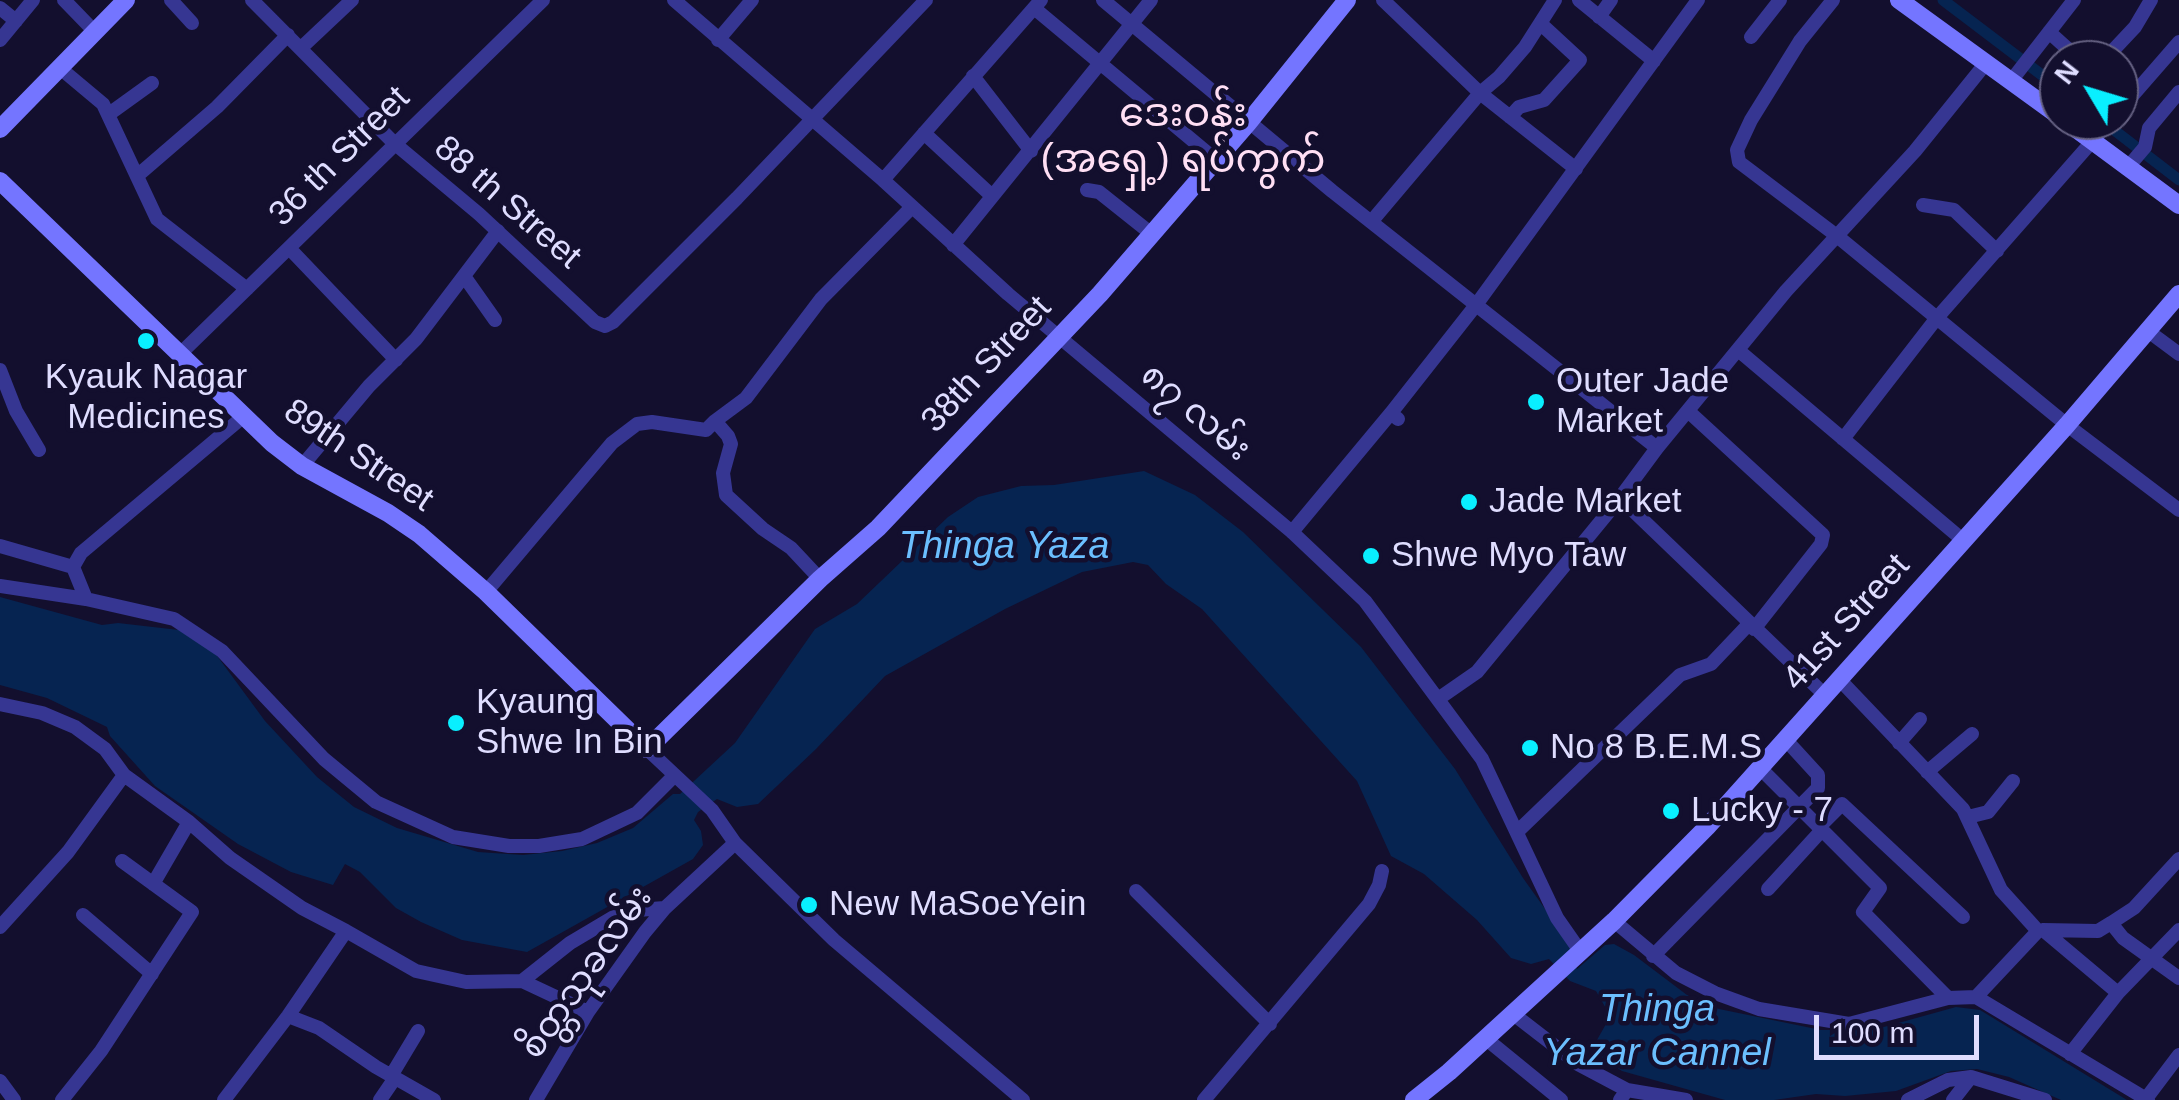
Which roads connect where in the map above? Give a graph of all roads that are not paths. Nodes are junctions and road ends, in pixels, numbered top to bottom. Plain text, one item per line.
1 (33, 0) edge
2 (64, 0) edge
3 (126, 0) edge
4 (171, 0) edge
5 (252, 0) edge
6 (352, 0) edge
7 (543, 0) edge
8 (674, 0) edge
9 (752, 0) edge
10 (926, 0) edge
11 (1103, 0) edge
12 (1151, 0) edge
13 (1347, 0) edge
14 (1383, 0) edge
15 (1554, 0) edge
16 (1579, 0) edge
17 (1611, 0) edge
18 (1698, 0) edge
19 (1780, 0) edge
20 (1833, 0) edge
21 (1899, 0) edge
22 (2074, 0) edge
23 (2151, 0) edge
24 (1038, 4) edge
25 (0, 8) edge
26 (1599, 16) junction
27 (16, 20) junction
28 (192, 23) dead end
29 (1131, 24) junction
30 (1541, 24) junction
31 (95, 32) junction
32 (2049, 32) junction
33 (288, 35) junction
34 (1751, 37) dead end
35 (0, 40) edge
36 (718, 40) junction
37 (2058, 40) edge
38 (2123, 40) edge
39 (301, 48) junction
40 (2177, 50) edge
41 (1654, 61) junction
42 (1101, 63) junction
43 (1986, 64) junction
44 (60, 68) junction
45 (973, 76) junction
46 (2014, 77) junction
47 (152, 83) dead end
48 (2139, 87) edge
49 (2179, 92) edge
50 (1480, 94) junction
51 (2039, 98) edge
52 (109, 114) junction
53 (1510, 117) junction
54 (810, 119) junction
55 (1248, 123) junction
56 (0, 130) edge
57 (924, 133) junction
58 (2095, 140) edge
59 (2101, 140) edge
60 (394, 143) junction
61 (1031, 151) junction
62 (2136, 157) junction
63 (1216, 160) junction
64 (1576, 170) junction
65 (137, 176) junction
66 (883, 180) junction
67 (0, 181) edge
68 (1088, 190) dead end
69 (992, 196) junction
70 (1923, 204) dead end
71 (2179, 205) edge
72 (912, 207) junction
73 (1370, 222) junction
74 (498, 231) junction
75 (1153, 235) junction
76 (1837, 236) junction
77 (954, 245) junction
78 (290, 249) junction
79 (1997, 251) junction
80 (464, 276) junction
81 (247, 288) junction
82 (2179, 294) edge
83 (1476, 305) junction
84 (1936, 319) junction
85 (495, 320) dead end
86 (2148, 331) junction
87 (1058, 336) junction
88 (1738, 350) junction
89 (2179, 354) edge
90 (179, 356) junction
91 (396, 360) junction
92 (0, 370) edge
93 (1688, 411) junction
94 (244, 416) junction
95 (715, 420) junction
96 (2067, 425) junction
97 (1843, 439) junction
98 (1657, 448) junction
99 (39, 450) dead end
100 (302, 466) junction
101 (1620, 498) junction
102 (2179, 510) edge
103 (1292, 532) junction
104 (1964, 540) junction
105 (0, 546) edge
106 (73, 567) junction
107 (820, 579) junction
108 (0, 586) edge
109 (486, 592) junction
110 (86, 600) junction
111 (1751, 626) junction
112 (1840, 680) junction
113 (1826, 696) junction
114 (1438, 699) junction
115 (0, 704) edge
116 (1920, 719) dead end
117 (1972, 734) dead end
118 (1786, 740) junction
119 (1899, 743) junction
120 (647, 749) junction
121 (1760, 768) junction
122 (1927, 772) junction
123 (124, 775) junction
124 (678, 780) junction
125 (2013, 781) dead end
126 (1800, 808) junction
127 (1968, 817) junction
128 (189, 822) junction
129 (1820, 828) junction
130 (1516, 832) junction
131 (735, 843) junction
132 (2179, 860) edge
133 (122, 861) dead end
134 (1382, 871) dead end
135 (153, 884) junction
136 (1768, 889) dead end
137 (1136, 892) dead end
138 (665, 908) junction
139 (82, 914) dead end
140 (1963, 917) dead end
141 (1614, 921) junction
142 (2111, 924) junction
143 (0, 928) edge
144 (2040, 930) junction
145 (2179, 930) edge
146 (343, 937) junction
147 (1579, 952) junction
148 (1653, 956) junction
149 (2152, 956) junction
150 (152, 974) junction
151 (2179, 978) edge
152 (522, 981) junction
153 (2118, 993) junction
154 (1976, 997) junction
155 (1948, 998) junction
156 (588, 1012) junction
157 (1512, 1014) junction
158 (288, 1016) junction
159 (1270, 1024) junction
160 (418, 1031) dead end
161 (1485, 1038) junction
162 (2070, 1054) junction
163 (2179, 1055) edge
164 (1971, 1076) junction
165 (393, 1077) junction
166 (227, 1095) edge
167 (1624, 1095) edge
168 (2038, 1098) edge
169 (1419, 1099) edge
170 (2146, 1099) edge
171 (62, 1100) edge
172 (246, 1100) edge
173 (380, 1100) edge
174 (434, 1100) edge
175 (536, 1100) edge
176 (1024, 1100) edge
177 (1204, 1100) edge
178 (1561, 1100) edge
179 (1686, 1100) edge
180 (1908, 1100) edge
181 (1953, 1100) edge

1 - 27 street
2 - 31 street
3 - 31 main road
4 - 28 street
5 - 33 street, 88 th Street
6 - 39 street
7 - 60 street, 36 th Street
8 - 36 street, ၈၇ လမ်း
9 - 36 street
10 - 54 street
11 - 29 street
12 - 29 street
13 - 55 main road, 38th Street
14 - 50 street
15 - 30 street
16 - 26 street
17 - 26 street
18 - 41 street
19 - 34 street
20 - 76 street
21 - 43 main road
22 - 32 street
23 - 38 street
24 - 42 street
24 - 45 street
25 - 27 street
26 - 41 street
27 - 35 street
29 - 42 street
29 - 55 street
30 - 50 street
30 - 53 street
31 - 44 main road
32 - 37 street
32 - 46 street
33 - 39 street, 88 th Street
33 - 65 street
36 - 54 street, ၈၇ လမ်း
39 - 60 street, 88 th Street
40 - 48 street
41 - 64 street
42 - 61 street
42 - 63 street
43 - 46 main road
43 - 76 street
44 - 52 street
44 - 56 main road
45 - 57 street
45 - 61 street
46 - 51 main road
47 - 52 street
49 - 62 street
50 - 53 street
50 - 73 street
52 - 65 street
53 - 64 street
54 - 66 street, ၈၇ လမ်း
54 - 74 street, 88 th Street
55 - 63 main road, 38th Street
55 - 73 street
57 - 66 street
57 - 69 street
58 - 79 street
59 - 62 main road
60 - 74 street, 88 th Street
60 - 78 street, 36 th Street
61 - 69 street
62 - 71 main road
63 - 75 main road, 38th Street
64 - 83 street
65 - 81 street
66 - 72 street, ၈၇ လမ်း
67 - 90 main road, 89th Street
68 - 75 street
69 - 77 street
70 - 79 street
72 - 77 street, ၈၇ လမ်း
72 - 95 street
73 - 83 street
74 - 80 street
75 - 87 main road, 38th Street
76 - 84 street
76 - 88 street
77 - 87 street, ၈၇ လမ်း
78 - 81 street, 36 th Street
78 - 91 street
79 - 84 street
80 - 85 street
80 - 91 street
81 - 90 street, 36 th Street
82 - 86 main road, 41st Street
83 - 98 street
83 - 103 street
84 - 96 street
84 - 97 street
86 - 89 street
86 - 96 main road, 41st Street
87 - 103 street, ၈၇ လမ်း
87 - 107 main road, 38th Street
88 - 93 street
88 - 97 street
90 - 94 main road, 89th Street
91 - 100 street
92 - 99 street
93 - 98 street
93 - 111 street
94 - 100 main road, 89th Street
94 - 106 street
95 - 107 street
95 - 109 street
96 - 102 street
96 - 104 main road, 41st Street
97 - 104 street
98 - 101 street
100 - 109 main road, 89th Street
101 - 111 street
101 - 114 street
103 - 114 street, ၈၇ လမ်း
104 - 112 main road, 41st Street
105 - 106 street
106 - 110 street
107 - 120 main road, 38th Street
108 - 110 street
109 - 120 main road, 89th Street
110 - 124 street
111 - 113 street
111 - 130 street
112 - 113 main road, 41st Street
112 - 119 street
113 - 118 main road, 41st Street
114 - 130 street, ၈၇ လမ်း
115 - 123 street
116 - 119 street
117 - 122 street
118 - 121 main road, 41st Street
118 - 126 street
119 - 122 street
120 - 124 street, 89th Street
121 - 126 street
121 - 141 main road, 41st Street
122 - 127 street
123 - 128 street
123 - 143 street
124 - 131 street, 89th Street
125 - 127 street
126 - 129 street
126 - 148 street
127 - 144 street
128 - 135 street
128 - 146 street
129 - 136 street
129 - 140 street
129 - 155 street
130 - 147 street, ၈၇ လမ်း
131 - 138 street, စိတ္တသုခလမ်း
131 - 176 street, 89th Street
132 - 142 street
133 - 135 street
134 - 159 street
135 - 150 street
137 - 159 street
138 - 152 street
138 - 156 street, စိတ္တသုခလမ်း
139 - 150 street
141 - 147 main road, 41st Street
141 - 148 street
142 - 144 street
142 - 149 street
144 - 153 street
144 - 154 street
145 - 149 street
146 - 152 street
146 - 158 street
147 - 157 main road, 41st Street
148 - 155 street
149 - 151 street
149 - 153 street
150 - 171 street
152 - 156 street
153 - 162 street
154 - 155 street
154 - 162 street
156 - 175 street, စိတ္တသုခလမ်း
157 - 161 main road, 41st Street
157 - 167 street
158 - 165 street
158 - 166 street
159 - 177 street
160 - 165 street
161 - 169 main road, 41st Street
161 - 178 street
162 - 170 street
163 - 170 street
164 - 168 street
164 - 180 street
164 - 181 street
165 - 173 street
165 - 174 street
166 - 172 street
167 - 179 street

